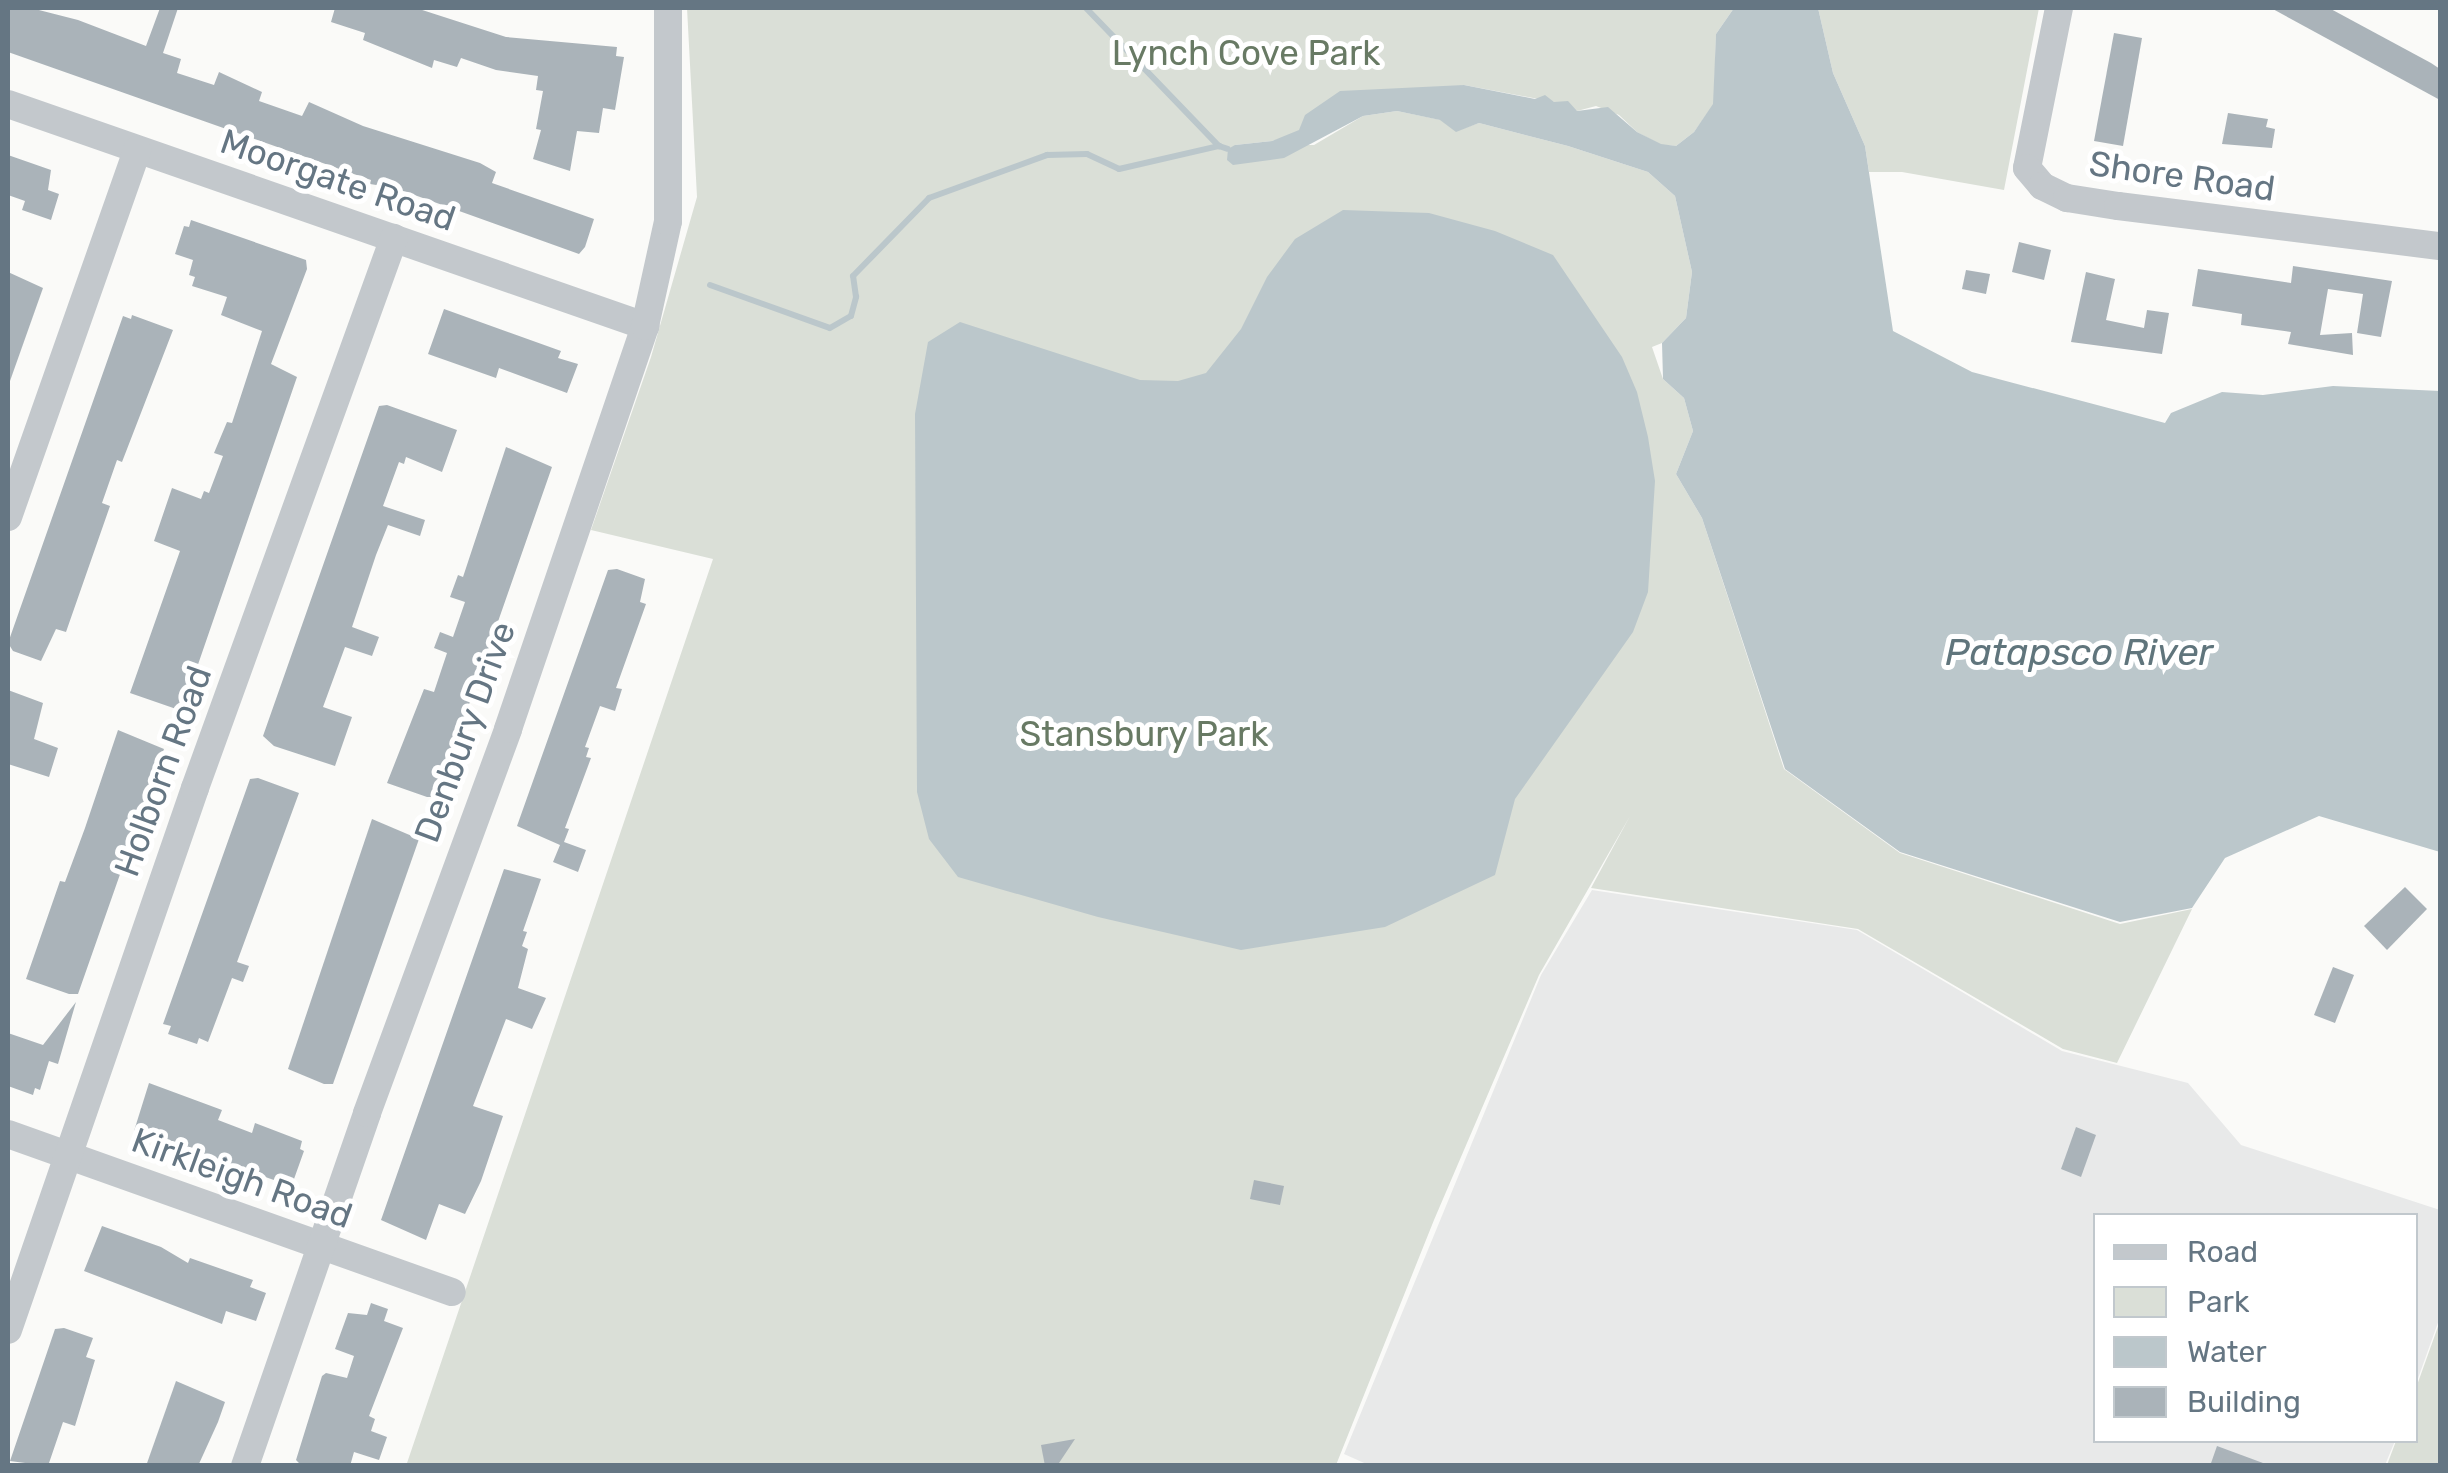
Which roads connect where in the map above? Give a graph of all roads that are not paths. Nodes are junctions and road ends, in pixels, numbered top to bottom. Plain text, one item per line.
1 (668, 8) edge
2 (2059, 8) edge
3 (8, 104) edge
4 (137, 150) junction
5 (394, 238) junction
6 (2440, 246) edge
7 (645, 326) junction
8 (8, 517) edge
9 (8, 1134) edge
10 (68, 1155) junction
11 (322, 1246) junction
12 (452, 1292) dead end
13 (8, 1330) edge
14 (245, 1466) edge

1 - 7 street, Denbury Drive
2 - 6 street, Shore Road
3 - 4 street, Moorgate Road
4 - 5 street, Moorgate Road
4 - 8 street
5 - 7 street, Moorgate Road
5 - 10 street, Holborn Road
7 - 11 street, Denbury Drive
9 - 10 street, Kirkleigh Road
10 - 11 street, Kirkleigh Road
10 - 13 street, Holborn Road
11 - 12 street, Kirkleigh Road
11 - 14 street, Denbury Drive

